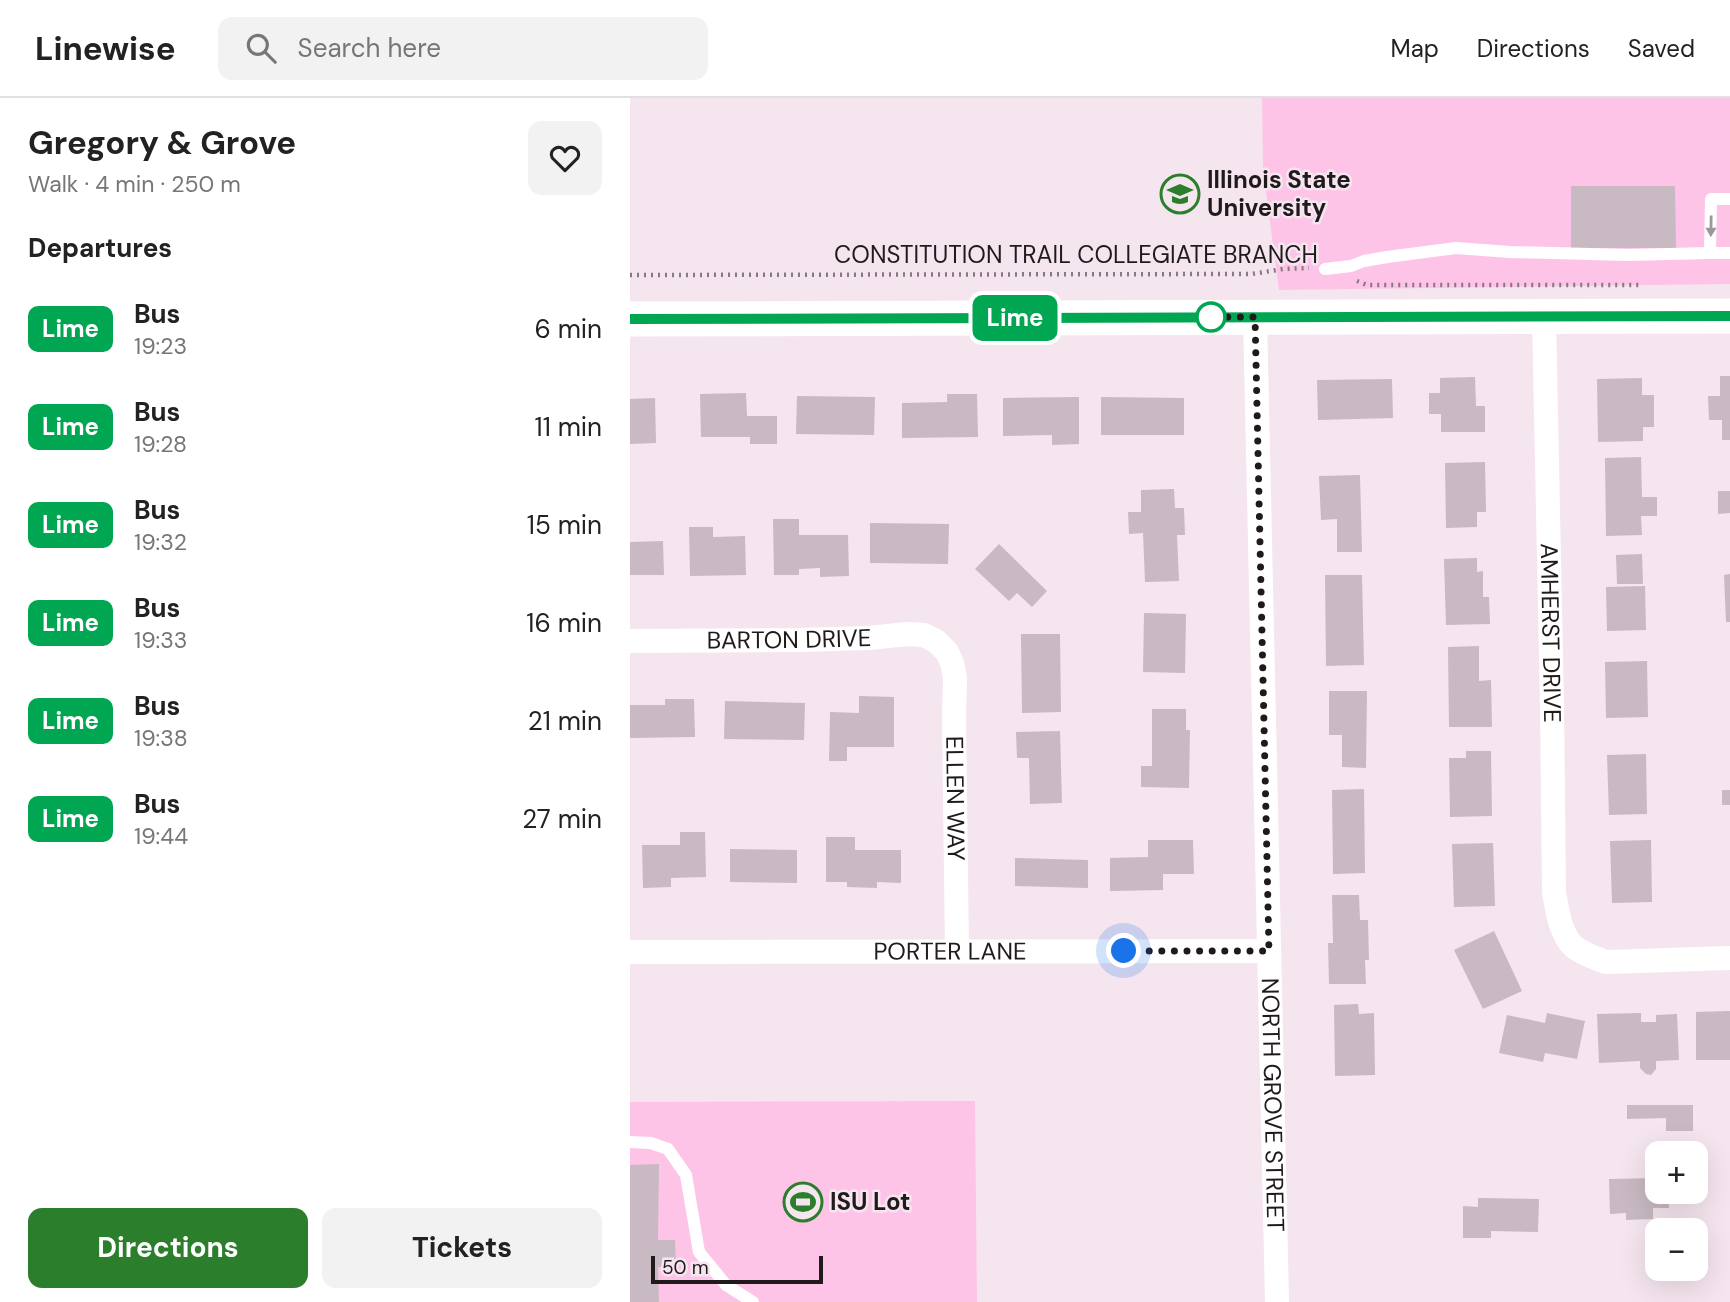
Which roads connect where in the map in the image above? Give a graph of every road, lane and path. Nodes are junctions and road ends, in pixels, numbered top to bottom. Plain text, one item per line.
1 (1730, 199) edge
2 (1710, 253) junction
3 (1730, 253) edge
4 (1325, 269) junction
5 (630, 275) edge
6 (1646, 285) dead end
7 (1544, 316) junction
8 (1730, 316) edge
9 (1255, 317) junction
10 (630, 318) edge
11 (630, 641) edge
12 (943, 648) joint
13 (957, 951) junction
14 (1269, 951) junction
15 (630, 952) edge
16 (1730, 958) edge
17 (630, 1142) edge
18 (753, 1302) edge
19 (1277, 1302) edge

1 -> 2 lane
2 - 3 lane
2 - 4 lane
4 - 5 path, CONSTITUTION TRAIL COLLEGIATE BRANCH
4 - 6 path, CONSTITUTION TRAIL COLLEGIATE BRANCH
7 - 8 main road
7 - 9 main road
7 - 16 street, AMHERST DRIVE
9 - 10 main road
9 - 14 street, NORTH GROVE STREET
11 - 12 street, BARTON DRIVE
12 - 13 street, ELLEN WAY
13 - 14 street, PORTER LANE
13 - 15 street, PORTER LANE
14 - 19 street, NORTH GROVE STREET
17 - 18 lane

